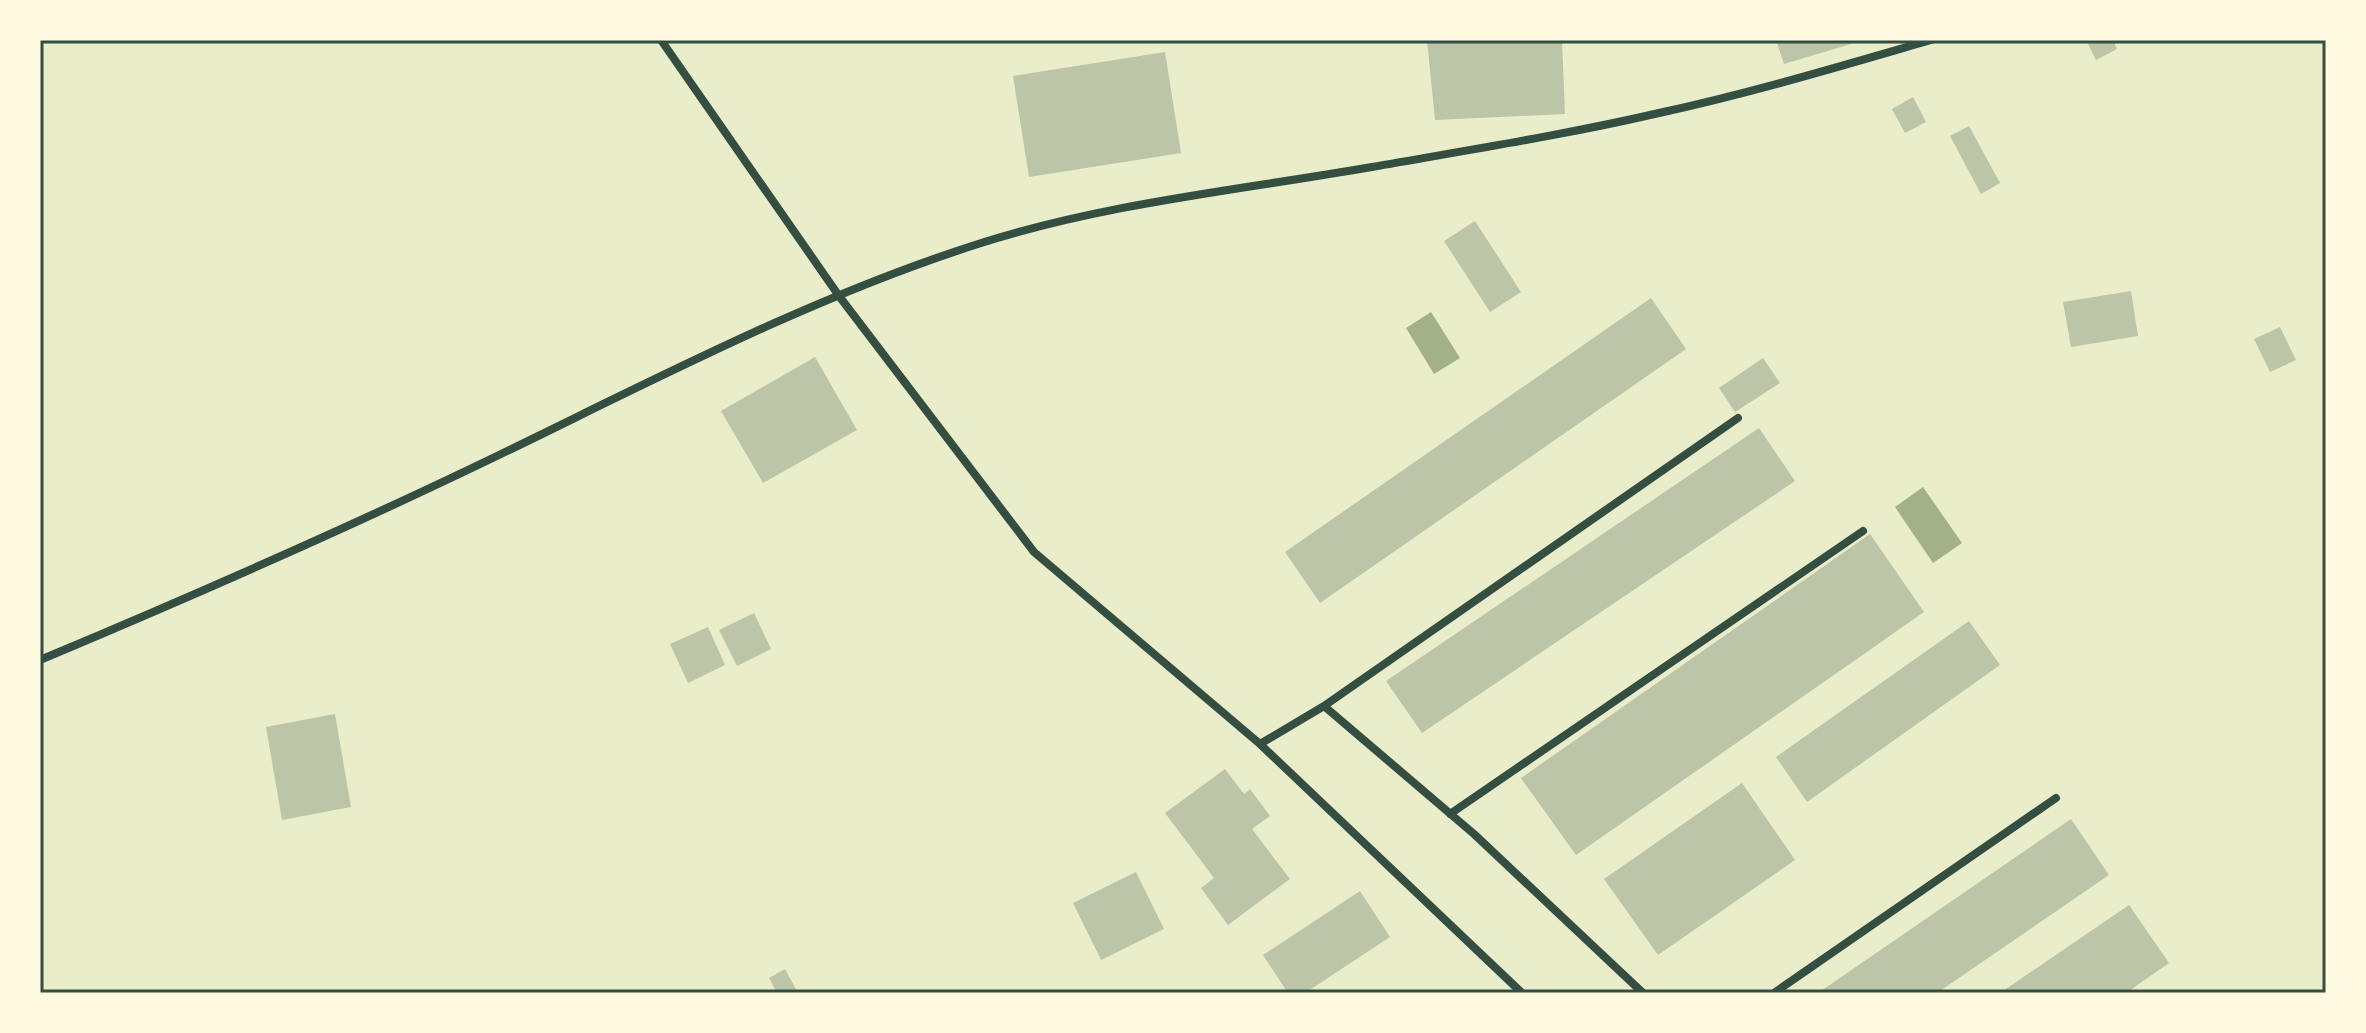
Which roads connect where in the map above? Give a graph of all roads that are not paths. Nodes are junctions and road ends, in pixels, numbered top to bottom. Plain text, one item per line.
1 (661, 40) edge
2 (1931, 40) edge
3 (839, 296) junction
4 (1738, 418) dead end
5 (1863, 531) dead end
6 (40, 660) edge
7 (1324, 706) junction
8 (1260, 744) junction
9 (2056, 798) dead end
10 (1450, 814) junction
11 (1522, 993) edge
12 (1643, 993) edge
13 (1774, 993) edge

1 - 3 street
2 - 3 street
3 - 6 street
3 - 8 street
4 - 7 street
5 - 10 street
7 - 8 street
7 - 10 street
8 - 11 street
9 - 13 street
10 - 12 street

